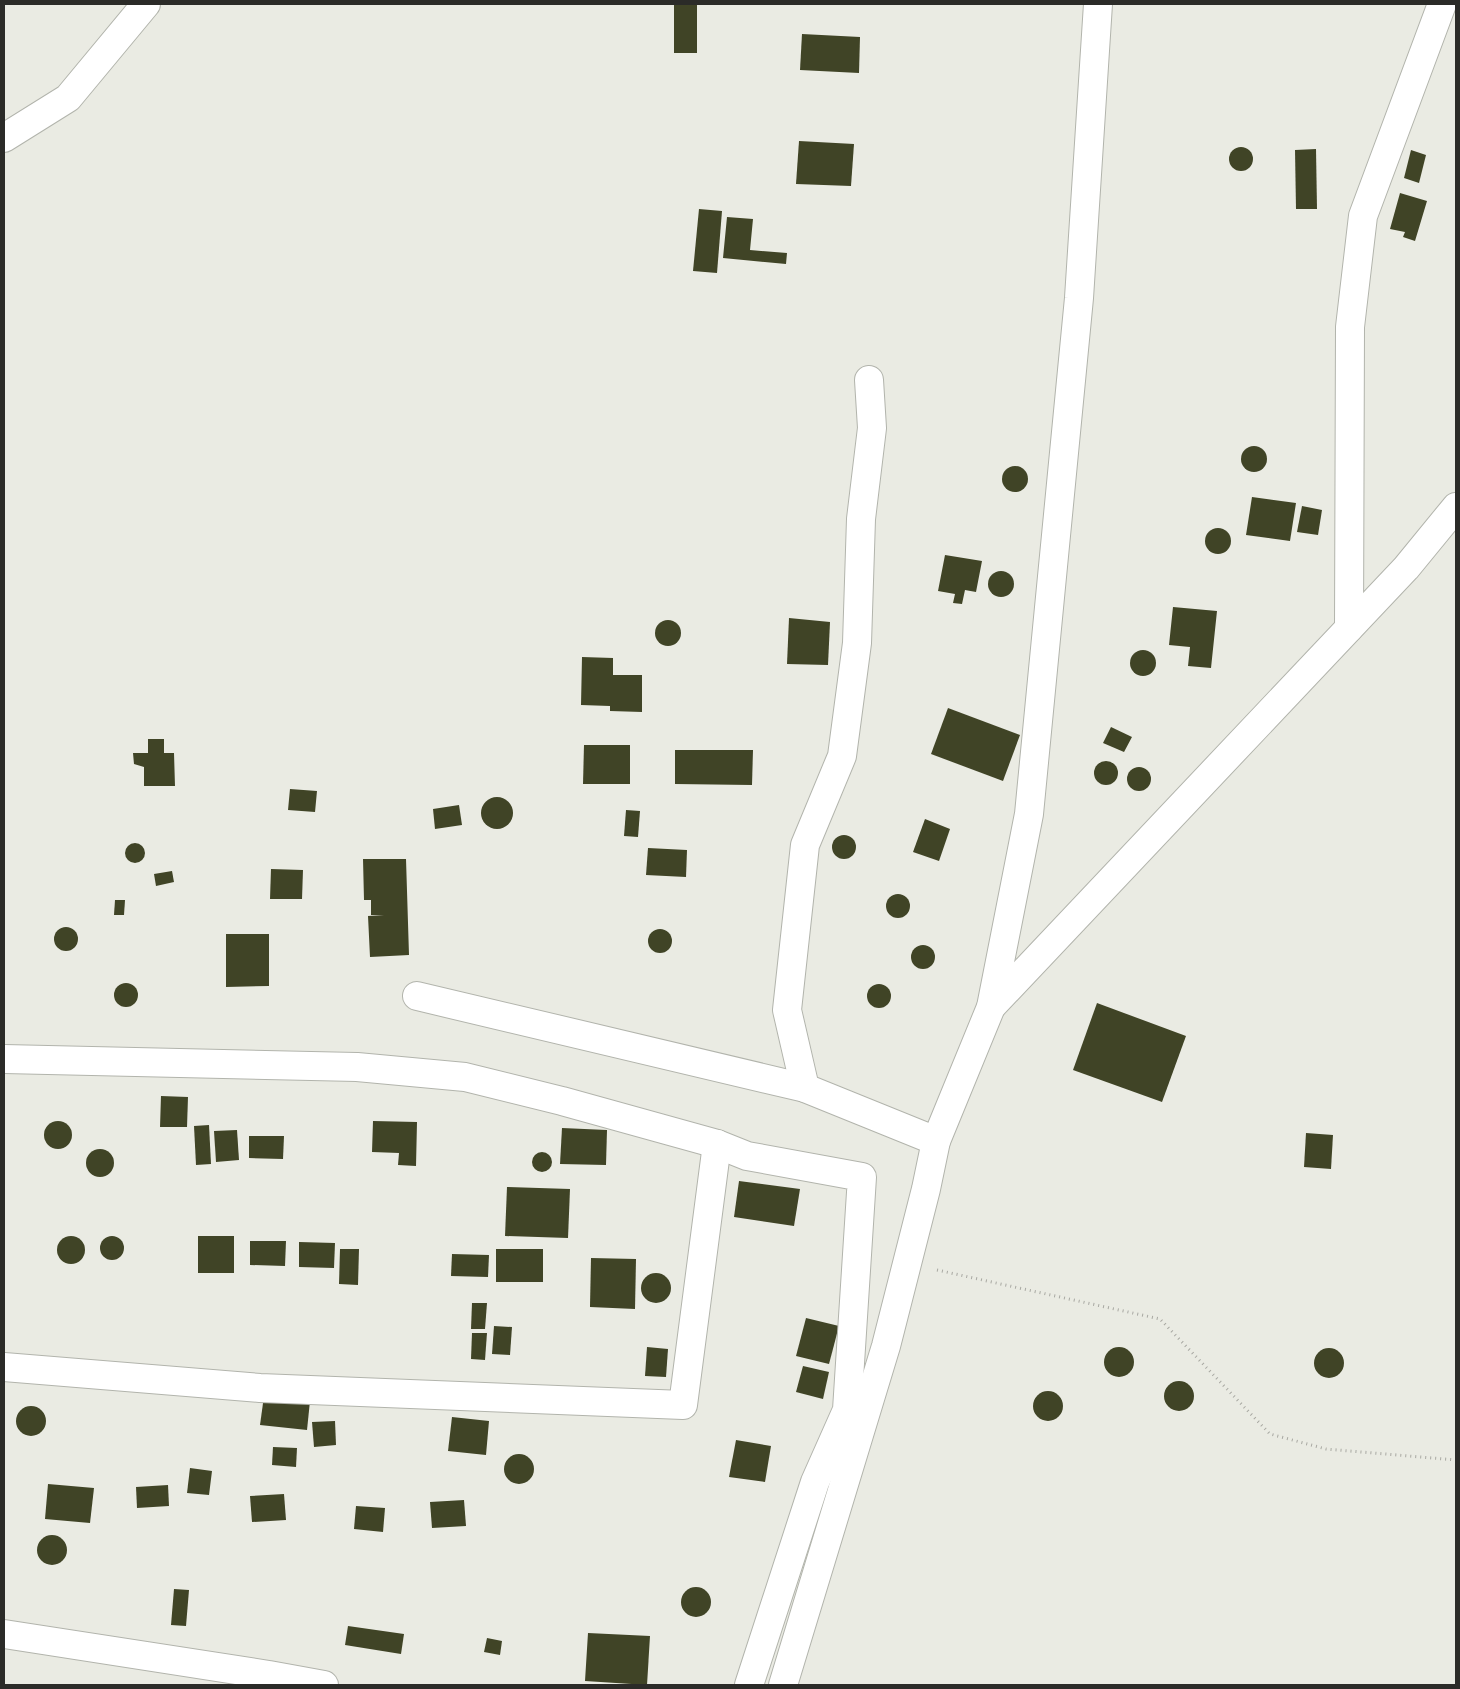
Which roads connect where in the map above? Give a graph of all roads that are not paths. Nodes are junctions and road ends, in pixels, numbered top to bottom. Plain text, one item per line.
1 (146, 4) edge
2 (1098, 4) edge
3 (1442, 4) edge
4 (4, 138) edge
5 (868, 380) dead end
6 (1456, 508) edge
7 (1349, 628) junction
8 (417, 996) dead end
9 (991, 1007) junction
10 (4, 1059) edge
11 (805, 1088) junction
12 (936, 1141) junction
13 (717, 1144) junction
14 (4, 1368) edge
15 (856, 1413) junction
16 (4, 1634) edge
17 (324, 1685) edge
18 (749, 1685) edge
19 (783, 1685) edge

1 - 4 street
2 - 9 street
3 - 7 street
5 - 11 street
6 - 7 street
7 - 9 street
8 - 11 street
9 - 12 street
10 - 13 street
11 - 12 street
12 - 15 street
13 - 14 street
13 - 15 street
15 - 18 street
15 - 19 street
16 - 17 street

